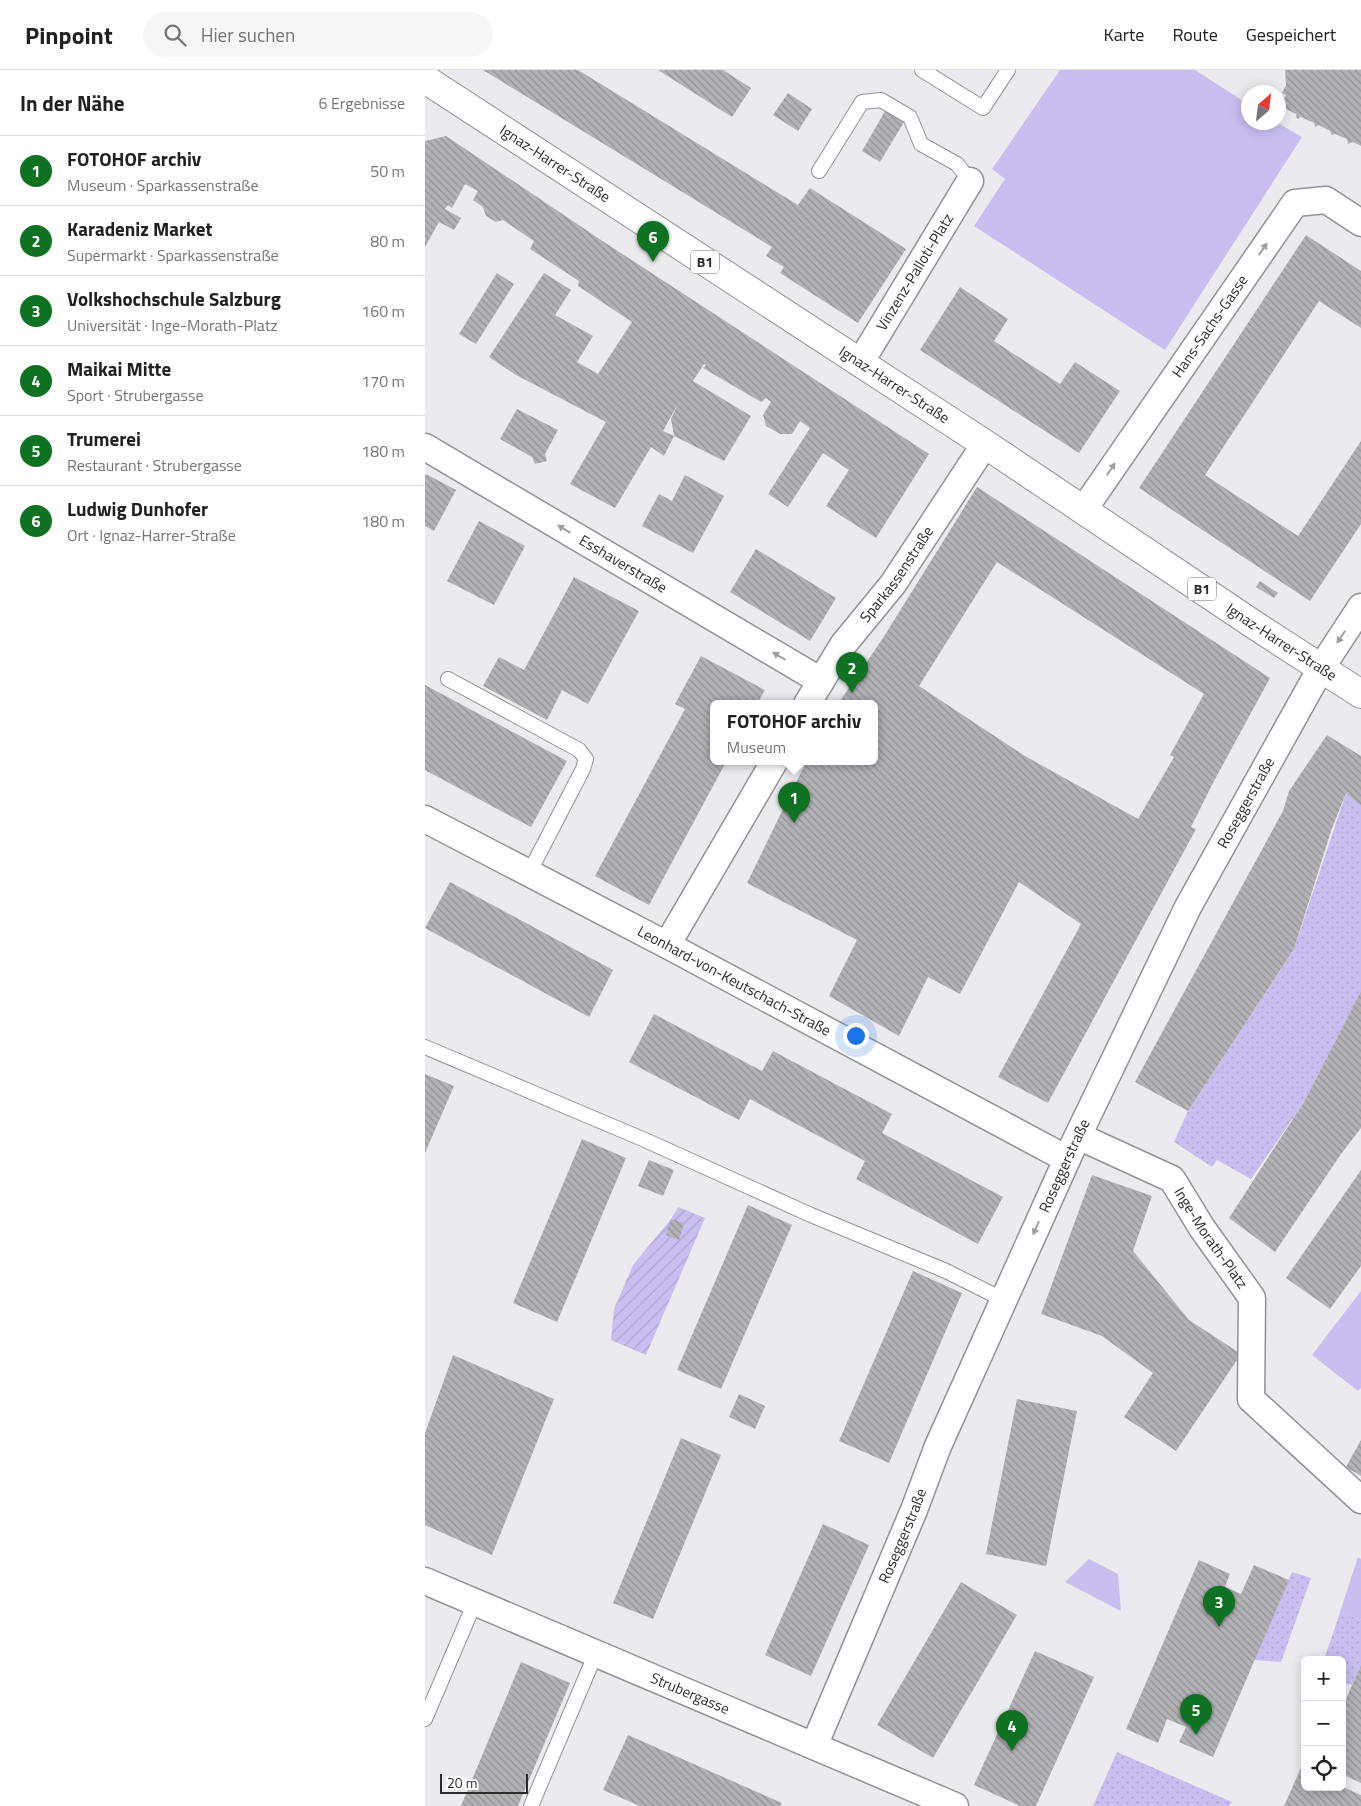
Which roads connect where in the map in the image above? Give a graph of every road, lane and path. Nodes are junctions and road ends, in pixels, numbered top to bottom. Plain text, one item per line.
1 (922, 70) edge
2 (1008, 70) edge
3 (425, 79) edge
4 (819, 171) dead end
5 (970, 181) joint
6 (1361, 224) edge
7 (860, 362) junction
8 (985, 444) junction
9 (425, 446) edge
10 (1084, 509) junction
11 (1361, 608) edge
12 (1321, 668) junction
13 (448, 679) dead end
14 (821, 681) junction
15 (1361, 694) edge
16 (809, 700) edge
17 (772, 765) edge
18 (425, 819) edge
19 (529, 873) junction
20 (667, 945) junction
21 (425, 1047) edge
22 (1073, 1147) junction
23 (1004, 1300) junction
24 (1361, 1500) edge
25 (425, 1581) edge
26 (475, 1602) junction
27 (596, 1653) junction
28 (425, 1719) edge
29 (814, 1746) junction
30 (945, 1804) edge
31 (531, 1806) edge

1 - 2 lane
3 - 7 main road, Ignaz-Harrer-Straße / B1
4 - 5 lane
5 - 7 street, Vinzenz-Palloti-Platz
10 -> 6 street, Hans-Sachs-Gasse
7 - 8 main road, Ignaz-Harrer-Straße / B1
8 - 10 main road, Ignaz-Harrer-Straße / B1
8 - 14 street, Sparkassenstraße
14 -> 9 street, Esshaverstraße
10 - 12 main road, Ignaz-Harrer-Straße / B1
11 -> 12 street, Roseggerstraße
12 - 15 main road, Ignaz-Harrer-Straße / B1
12 - 22 street, Roseggerstraße
13 - 19 lane
14 - 16 street, Sparkassenstraße
17 - 20 street
18 - 19 street, Leonhard-von-Keutschach-Straße
19 - 20 street, Leonhard-von-Keutschach-Straße
20 - 22 street, Leonhard-von-Keutschach-Straße
21 - 23 lane
22 -> 23 street, Roseggerstraße
22 - 24 street, Inge-Morath-Platz
23 - 29 street, Roseggerstraße
25 - 26 street, Strubergasse
26 - 27 street, Strubergasse
26 - 28 lane
27 - 29 street, Strubergasse
27 - 31 lane
29 - 30 street, Strubergasse

